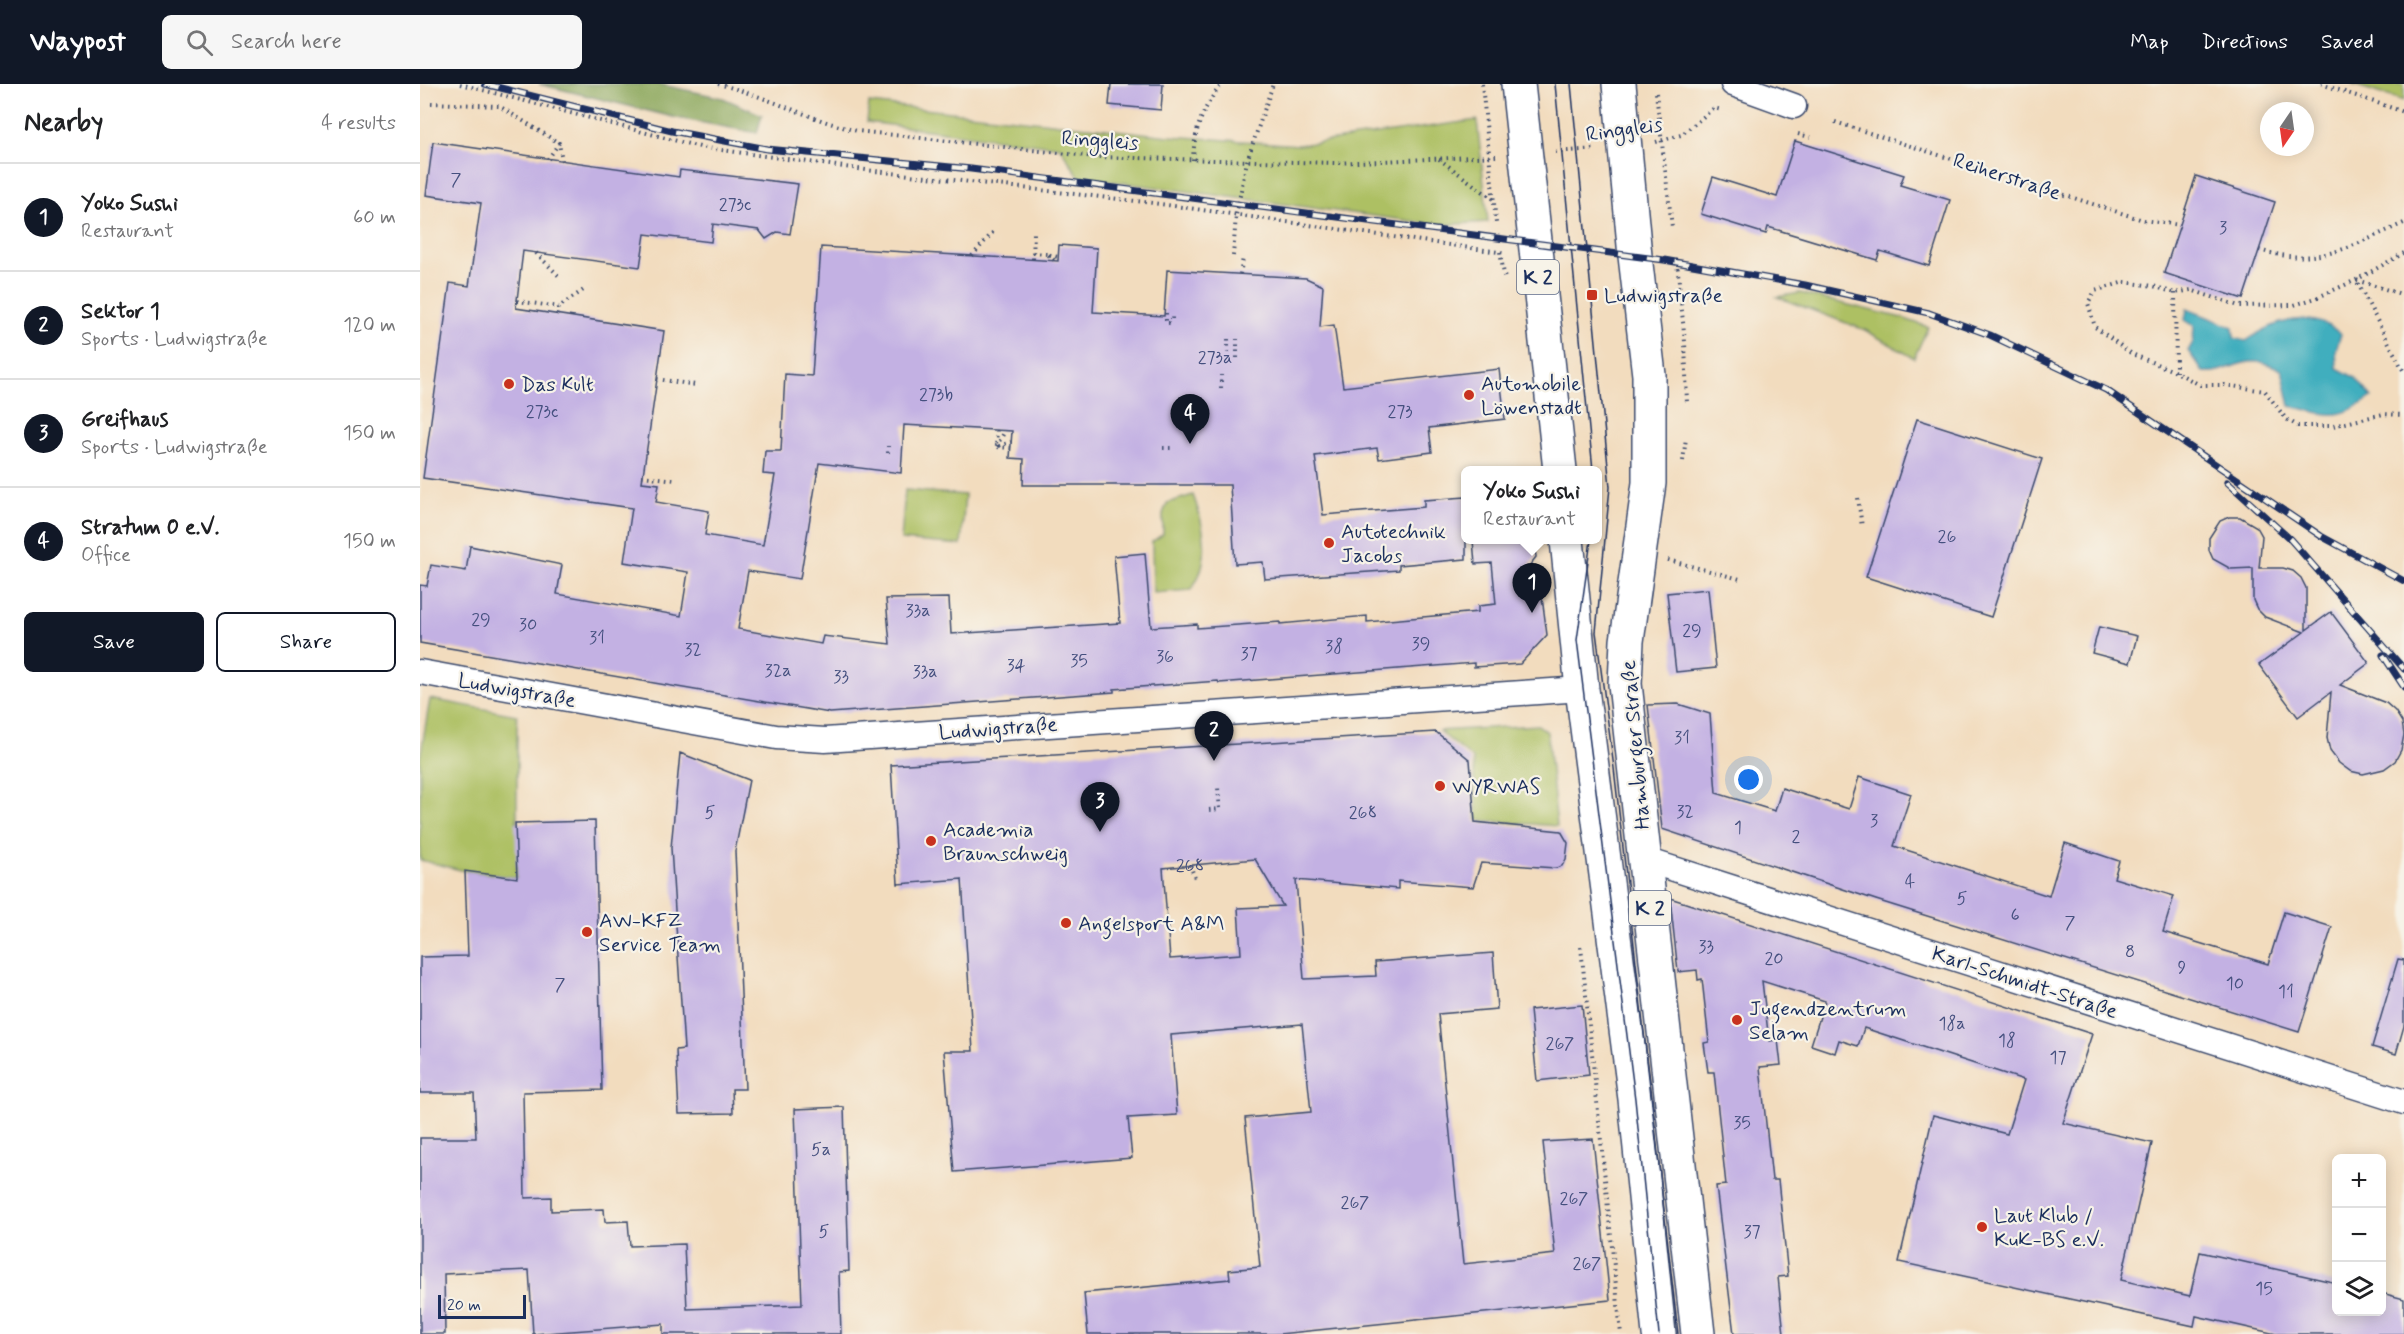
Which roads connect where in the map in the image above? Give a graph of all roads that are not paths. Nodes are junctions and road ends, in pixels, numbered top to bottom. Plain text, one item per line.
1 (1518, 84) edge
2 (1619, 84) edge
3 (1733, 84) edge
4 (1794, 106) dead end
5 (1559, 466) edge
6 (1567, 544) edge
7 (420, 672) edge
8 (1582, 689) junction
9 (1646, 861) junction
10 (2404, 1102) edge
11 (1659, 1334) edge
12 (1698, 1334) edge

1 - 5 main road, K 2
2 - 9 main road, Hamburger Straße / K 2
3 - 4 street
6 - 8 main road, Hamburger Straße / K 2
7 - 8 street, Ludwigstraße
8 - 11 main road, Hamburger Straße / K 2
9 - 10 street, Karl-Schmidt-Straße
9 - 12 main road, Hamburger Straße / K 2

